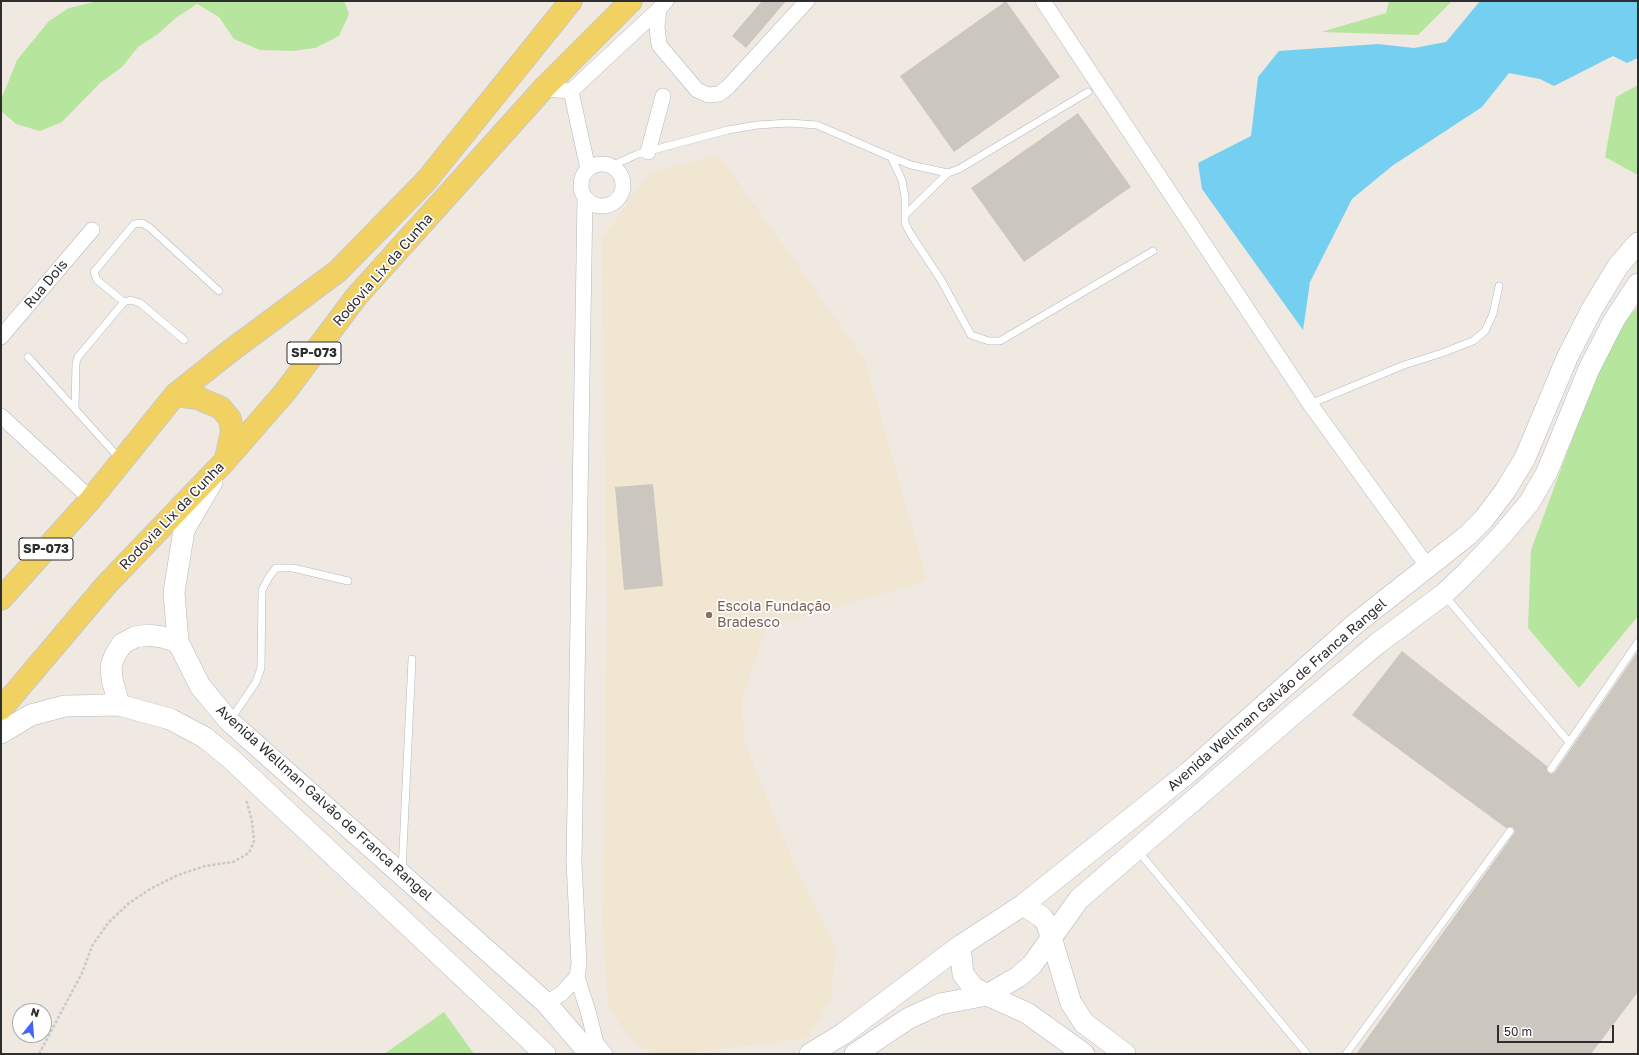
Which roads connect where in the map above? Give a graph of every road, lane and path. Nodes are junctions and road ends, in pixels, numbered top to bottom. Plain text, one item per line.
1 (571, 1) edge
2 (631, 1) edge
3 (807, 1) edge
4 (1043, 1) edge
5 (662, 5) edge
6 (601, 31) junction
7 (600, 63) junction
8 (543, 89) junction
9 (572, 91) junction
10 (1088, 92) dead end
11 (663, 96) dead end
12 (648, 152) junction
13 (892, 158) junction
14 (611, 166) junction
15 (588, 169) junction
16 (948, 173) junction
17 (585, 198) junction
18 (906, 214) junction
19 (92, 230) dead end
20 (1638, 243) edge
21 (1153, 251) dead end
22 (1638, 284) edge
23 (1499, 286) dead end
24 (220, 291) dead end
25 (124, 302) junction
26 (1, 337) edge
27 (184, 340) dead end
28 (28, 357) dead end
29 (175, 395) junction
30 (1310, 404) junction
31 (75, 408) junction
32 (1, 416) edge
33 (122, 461) junction
34 (225, 461) junction
35 (91, 499) junction
36 (1428, 567) junction
37 (348, 582) dead end
38 (1444, 594) junction
39 (1, 599) edge
40 (178, 642) junction
41 (1638, 642) edge
42 (412, 659) dead end
43 (119, 705) junction
44 (1, 709) edge
45 (229, 721) junction
46 (1, 734) edge
47 (1569, 742) junction
48 (1551, 770) dead end
49 (246, 797) dead end
50 (1510, 831) dead end
51 (1137, 850) junction
52 (402, 875) junction
53 (1023, 906) junction
54 (1052, 936) junction
55 (960, 946) junction
56 (577, 976) junction
57 (987, 995) junction
58 (546, 1003) junction
59 (39, 1054) edge
60 (545, 1054) edge
61 (590, 1054) edge
62 (605, 1054) edge
63 (810, 1054) edge
64 (855, 1054) edge
65 (1084, 1054) edge
66 (1125, 1054) edge
67 (1307, 1054) edge
68 (1346, 1054) edge

1 - 29 main road, Rodovia Lix da Cunha / SP-073
2 - 6 main road, Rodovia Lix da Cunha / SP-073
3 - 5 street
4 - 30 street
5 - 7 street
6 - 7 street
6 - 8 main road, Rodovia Lix da Cunha / SP-073
7 - 9 street
8 - 9 street
8 - 34 main road, Rodovia Lix da Cunha / SP-073
9 - 15 street
10 - 16 lane
11 - 12 street
12 - 13 lane
12 - 14 lane
13 - 16 lane
13 - 18 lane
14 - 15 street
14 - 17 street
15 - 17 street
16 - 18 lane
17 - 56 street
18 - 21 lane
19 - 26 street, Rua Dois
20 - 36 main road, Avenida Wellman Galvão de Franca Rangel
22 - 38 main road, Avenida Wellman Galvão de Franca Rangel
23 - 30 lane
24 - 25 lane
25 - 27 lane
25 - 31 lane
28 - 31 lane
29 - 33 main road, Rodovia Lix da Cunha / SP-073
29 - 34 main road
30 - 36 street
31 - 33 lane
32 - 35 street
33 - 35 main road, Rodovia Lix da Cunha / SP-073
34 - 40 main road, Avenida Wellman Galvão de Franca Rangel
34 - 44 main road, Rodovia Lix da Cunha / SP-073
35 - 39 main road, Rodovia Lix da Cunha / SP-073
36 - 53 main road, Avenida Wellman Galvão de Franca Rangel
37 - 45 lane
38 - 47 lane
38 - 51 main road, Avenida Wellman Galvão de Franca Rangel
40 - 43 main road
40 - 45 main road, Avenida Wellman Galvão de Franca Rangel
41 - 47 lane
42 - 52 lane
43 - 46 main road, Avenida Wellman Galvão de Franca Rangel
43 - 60 main road, Avenida Wellman Galvão de Franca Rangel
45 - 52 main road, Avenida Wellman Galvão de Franca Rangel
47 - 48 lane
49 - 59 path
50 - 68 lane
51 - 54 main road, Avenida Wellman Galvão de Franca Rangel
51 - 67 lane
52 - 58 main road, Avenida Wellman Galvão de Franca Rangel
53 - 54 main road
53 - 55 main road, Avenida Wellman Galvão de Franca Rangel
54 - 57 main road, Avenida Wellman Galvão de Franca Rangel
54 - 66 main road
55 - 57 main road
55 - 63 main road, Avenida Wellman Galvão de Franca Rangel
56 - 58 street
56 - 62 street
57 - 64 main road, Avenida Wellman Galvão de Franca Rangel
57 - 65 main road
58 - 61 main road, Avenida Wellman Galvão de Franca Rangel

